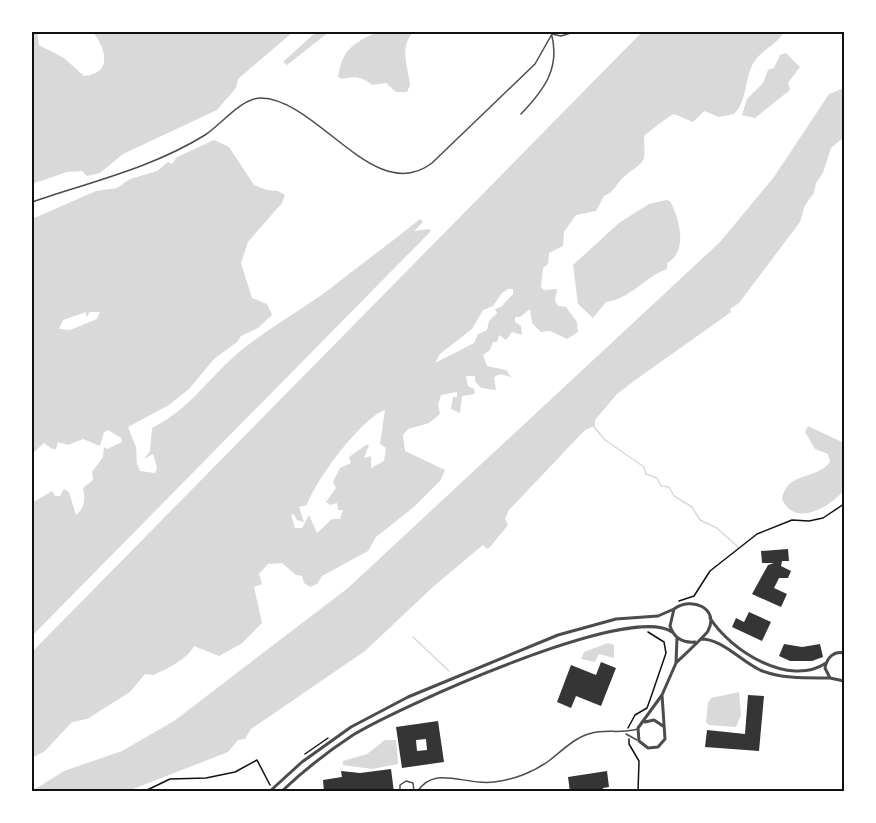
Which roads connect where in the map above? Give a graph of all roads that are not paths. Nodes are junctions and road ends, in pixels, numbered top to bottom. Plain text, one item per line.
1 (574, 32) edge
2 (552, 33) edge
3 (521, 114) dead end
4 (32, 202) edge
5 (674, 609) junction
6 (709, 616) junction
7 (672, 632) junction
8 (677, 638) junction
9 (701, 639) junction
10 (695, 642) junction
11 (844, 653) edge
12 (675, 663) junction
13 (826, 663) junction
14 (830, 678) junction
15 (837, 681) junction
16 (844, 681) edge
17 (844, 687) edge
18 (662, 695) junction
19 (643, 723) junction
20 (664, 727) junction
21 (638, 728) junction
22 (625, 733) junction
23 (639, 741) junction
24 (414, 785) junction
25 (421, 786) junction
26 (269, 792) edge
27 (281, 792) edge
28 (400, 792) edge
29 (415, 792) edge

1 - 2 lane
2 - 3 lane
2 - 4 lane
5 - 6 street
5 - 7 street
5 - 26 street
6 - 9 street
6 - 13 street
7 - 8 street
7 - 27 street
8 - 10 street
8 - 12 street
9 - 10 street
9 - 14 street
10 - 12 street
11 - 13 street
12 - 18 street
13 - 14 street
14 - 15 street
15 - 16 street
15 - 17 street
18 - 19 street
18 - 20 street
19 - 20 street
19 - 21 street
20 - 23 street
21 - 22 lane
21 - 23 street
22 - 23 lane
22 - 25 lane
24 - 25 lane
24 - 28 lane
24 - 29 lane
25 - 29 lane

